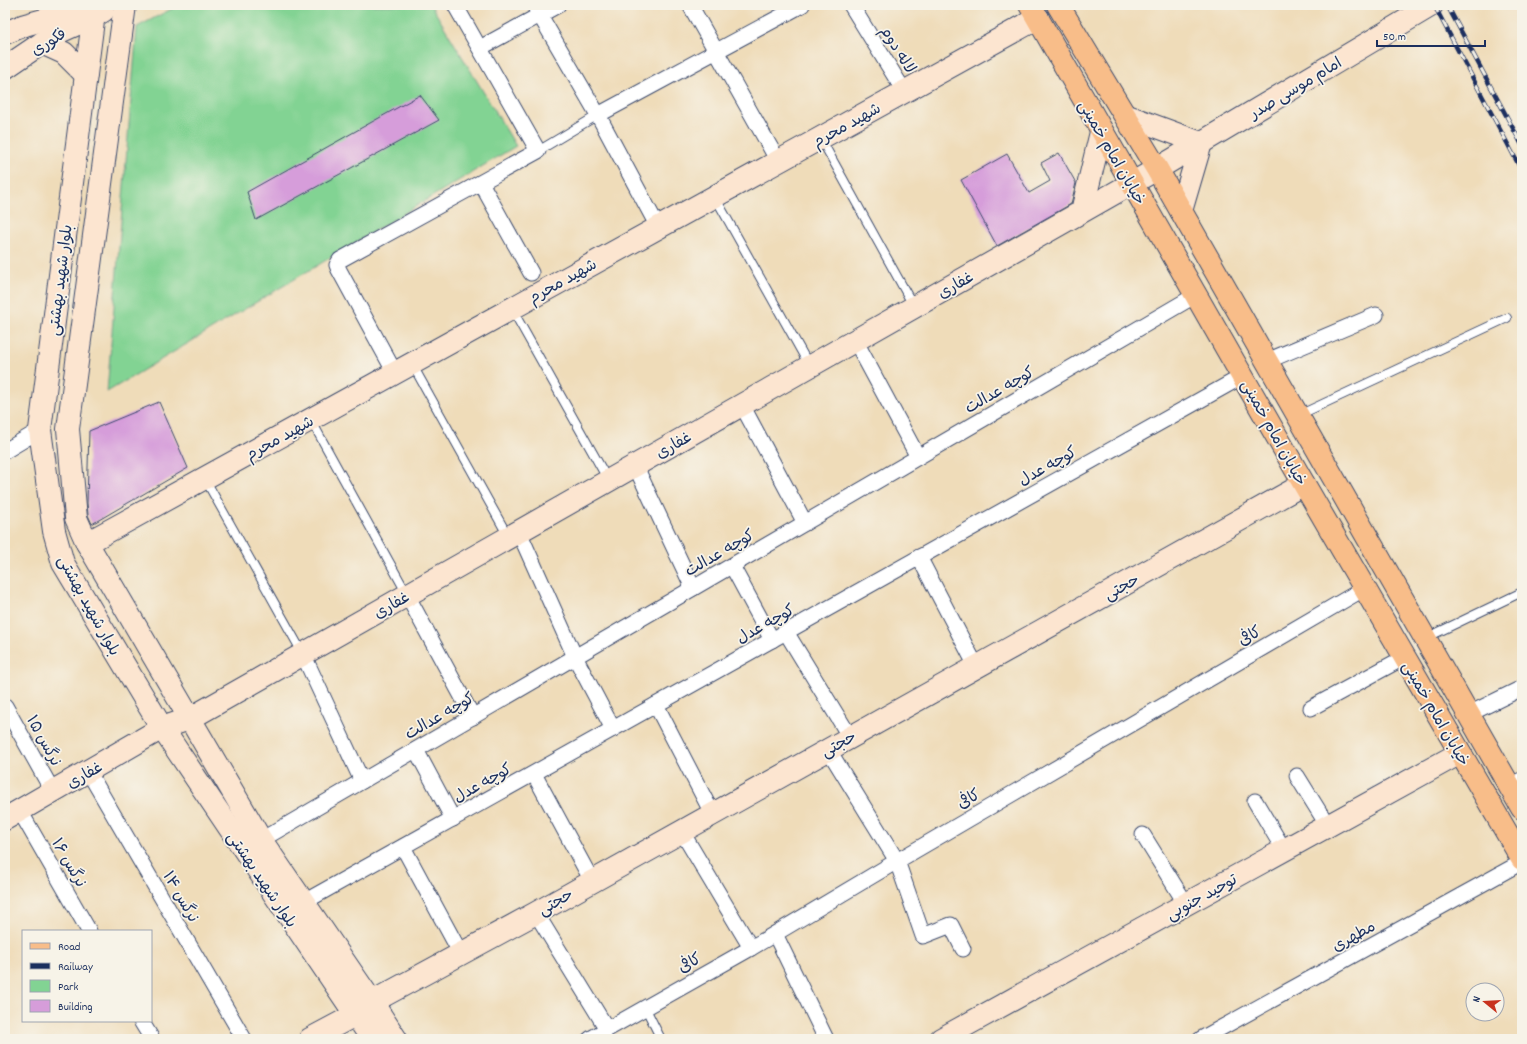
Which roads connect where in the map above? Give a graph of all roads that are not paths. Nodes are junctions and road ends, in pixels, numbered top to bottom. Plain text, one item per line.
1 (113, 5) edge
2 (125, 5) edge
3 (455, 5) edge
4 (558, 5) edge
5 (690, 5) edge
6 (802, 5) edge
7 (851, 5) edge
8 (1058, 5) edge
9 (1432, 5) edge
10 (537, 10) edge
11 (94, 11) edge
12 (1034, 11) edge
13 (5, 33) edge
14 (42, 43) junction
15 (480, 48) junction
16 (716, 51) junction
17 (5, 68) edge
18 (86, 75) junction
19 (904, 91) junction
20 (598, 115) junction
21 (1125, 115) junction
22 (1101, 132) junction
23 (820, 138) junction
24 (1201, 143) junction
25 (538, 151) junction
26 (778, 161) junction
27 (1157, 169) junction
28 (481, 183) junction
29 (1131, 183) junction
30 (715, 196) junction
31 (1082, 211) junction
32 (1181, 211) junction
33 (658, 227) junction
34 (531, 273) dead end
35 (1196, 295) junction
36 (914, 307) junction
37 (512, 308) junction
38 (1376, 315) dead end
39 (1507, 318) dead end
40 (855, 340) junction
41 (1267, 361) junction
42 (810, 366) junction
43 (403, 368) junction
44 (1243, 376) junction
45 (742, 405) junction
46 (1298, 415) junction
47 (311, 419) junction
48 (40, 430) junction
49 (5, 451) edge
50 (918, 457) junction
51 (635, 465) junction
52 (204, 478) junction
53 (608, 481) junction
54 (1304, 484) junction
55 (805, 523) junction
56 (514, 534) junction
57 (87, 543) junction
58 (919, 557) junction
59 (732, 566) junction
60 (693, 588) junction
61 (1365, 588) junction
62 (1522, 592) edge
63 (407, 595) junction
64 (786, 632) junction
65 (1425, 638) junction
66 (772, 640) junction
67 (303, 654) junction
68 (575, 657) junction
69 (1404, 657) junction
70 (976, 666) junction
71 (1522, 688) edge
72 (656, 705) junction
73 (5, 706) edge
74 (1311, 708) dead end
75 (1469, 714) junction
76 (472, 717) junction
77 (189, 719) junction
78 (162, 728) junction
79 (613, 729) junction
80 (850, 737) junction
81 (828, 749) junction
82 (416, 750) junction
83 (1460, 753) junction
84 (88, 771) junction
85 (534, 774) junction
86 (1297, 776) dead end
87 (1515, 779) edge
88 (362, 781) junction
89 (53, 792) junction
90 (1255, 801) dead end
91 (1522, 808) edge
92 (712, 814) junction
93 (12, 815) edge
94 (453, 819) junction
95 (1328, 826) junction
96 (682, 832) junction
97 (1143, 835) dead end
98 (261, 840) junction
99 (403, 847) junction
100 (1284, 850) junction
101 (1522, 859) edge
102 (897, 861) junction
103 (1522, 862) edge
104 (592, 880) junction
105 (304, 902) junction
106 (1186, 904) junction
107 (536, 913) junction
108 (88, 930) edge
109 (775, 934) junction
110 (751, 948) junction
111 (963, 949) dead end
112 (461, 954) junction
113 (372, 1002) junction
114 (644, 1007) junction
115 (355, 1015) junction
116 (142, 1022) edge
117 (608, 1029) junction
118 (152, 1039) edge
119 (244, 1039) edge
120 (310, 1039) edge
121 (372, 1039) edge
122 (396, 1039) edge
123 (590, 1039) edge
124 (661, 1039) edge
125 (826, 1039) edge
126 (943, 1039) edge
127 (1201, 1039) edge

1 - 11 street, فکوری
2 - 57 street, بلوار شهید بهشتی
3 - 15 street
4 - 10 street
5 - 16 street
6 - 16 street
7 - 19 street, لاله دوم
8 - 21 main road, خیابان امام خمینی
9 - 24 street, امام موسی صدر
10 - 15 street
10 - 20 street
11 - 13 street, فکوری
11 - 14 street, فکوری
11 - 18 street, بلوار شهید بهشتی
12 - 19 street, شهید محرم
12 - 22 main road, خیابان امام خمینی
14 - 17 street, فکوری
14 - 18 street
15 - 25 street
16 - 20 street
16 - 26 street
18 - 48 street, بلوار شهید بهشتی
19 - 23 street, شهید محرم
20 - 25 lane
20 - 33 street
21 - 24 street
21 - 27 main road, خیابان امام خمینی
22 - 29 main road, خیابان امام خمینی
22 - 31 street
23 - 26 street, شهید محرم
23 - 36 lane
24 - 27 street, امام موسی صدر
24 - 32 street
25 - 28 street
26 - 30 street, شهید محرم
27 - 29 street, غفاری
27 - 32 main road, خیابان امام خمینی
28 - 34 street
28 - 43 street
29 - 31 street, غفاری
29 - 35 main road, خیابان امام خمینی
30 - 33 street, شهید محرم
30 - 42 lane
31 - 36 street, غفاری
32 - 41 main road, خیابان امام خمینی
33 - 37 street, شهید محرم
35 - 44 main road, خیابان امام خمینی
35 - 50 street, کوچه عدالت
36 - 40 street, غفاری
37 - 43 street, شهید محرم
37 - 53 lane
38 - 41 street
39 - 46 lane
40 - 42 street, غفاری
40 - 50 street
41 - 46 main road, خیابان امام خمینی
42 - 45 street, غفاری
43 - 47 street, شهید محرم
43 - 56 lane
44 - 54 main road, خیابان امام خمینی
44 - 58 street, کوچه عدل
45 - 51 street, غفاری
45 - 55 street
46 - 65 main road, خیابان امام خمینی
47 - 52 street, شهید محرم
47 - 63 lane
48 - 49 street
48 - 78 street, بلوار شهید بهشتی
50 - 55 street, کوچه عدالت
51 - 53 street, غفاری
51 - 60 street
52 - 57 street, شهید محرم
52 - 67 lane
53 - 56 street, غفاری
54 - 61 main road, خیابان امام خمینی
54 - 70 street, حجتی
55 - 59 street, کوچه عدالت
56 - 63 street, غفاری
56 - 68 street
57 - 77 street, بلوار شهید بهشتی
58 - 64 street, کوچه عدل
58 - 70 street
59 - 60 street, کوچه عدالت
59 - 66 street
60 - 68 street, کوچه عدالت
61 - 69 main road, خیابان امام خمینی
61 - 102 street, کافی
62 - 65 lane
63 - 67 street, غفاری
63 - 76 street
64 - 66 street, کوچه عدل
64 - 80 street
65 - 75 main road, خیابان امام خمینی
66 - 72 street, کوچه عدل
67 - 77 street, غفاری
67 - 88 street
68 - 76 street, کوچه عدالت
68 - 79 street
69 - 74 street
69 - 83 main road, خیابان امام خمینی
70 - 80 street, حجتی
71 - 75 street
72 - 79 street, کوچه عدل
72 - 92 street
73 - 89 street, نرگس ۱۵
75 - 87 main road, خیابان امام خمینی
76 - 82 street, کوچه عدالت
77 - 78 street, غفاری
77 - 98 street, بلوار شهید بهشتی
78 - 84 street, غفاری
78 - 115 street, بلوار شهید بهشتی
79 - 85 street, کوچه عدل
80 - 81 street, حجتی
81 - 92 street, حجتی
81 - 102 street
82 - 88 street, کوچه عدالت
82 - 94 street
83 - 95 street, توحید جنوبی
83 - 101 main road, خیابان امام خمینی
84 - 89 street, غفاری
84 - 119 street, نرگس ۱۴
85 - 94 street, کوچه عدل
85 - 104 street
86 - 95 street
87 - 91 main road, خیابان امام خمینی
88 - 98 street, کوچه عدالت
89 - 93 street, غفاری
90 - 100 street
92 - 96 street, حجتی
93 - 108 street, نرگس ۱۶
94 - 99 street, کوچه عدل
95 - 100 street, توحید جنوبی
96 - 104 street, حجتی
96 - 110 street
97 - 106 street
98 - 105 street, بلوار شهید بهشتی
99 - 105 street, کوچه عدل
99 - 112 street
100 - 106 street, توحید جنوبی
102 - 109 street, کافی
102 - 111 street
103 - 127 street, مطهری
104 - 107 street, حجتی
105 - 113 street, بلوار شهید بهشتی
106 - 126 street, توحید جنوبی
107 - 112 street, حجتی
107 - 117 street
109 - 110 street, کافی
109 - 125 street
110 - 114 street, کافی
112 - 113 street, حجتی
113 - 122 street, بلوار شهید بهشتی
114 - 117 street, کافی
114 - 124 lane
115 - 120 street
115 - 121 street, بلوار شهید بهشتی
116 - 118 street
117 - 123 street, کافی

